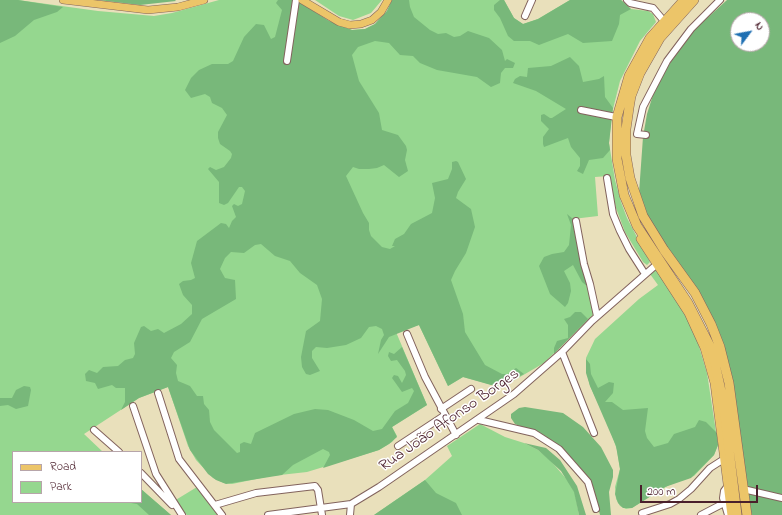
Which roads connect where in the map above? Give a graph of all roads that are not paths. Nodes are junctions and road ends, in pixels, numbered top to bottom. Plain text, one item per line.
1 (63, 0) edge
2 (204, 0) edge
3 (296, 0) edge
4 (302, 0) edge
5 (388, 0) edge
6 (532, 0) edge
7 (627, 0) edge
8 (654, 0) edge
9 (684, 0) edge
10 (695, 0) edge
11 (720, 0) edge
12 (653, 8) junction
13 (525, 16) dead end
14 (662, 24) junction
15 (287, 61) dead end
16 (580, 110) dead end
17 (616, 117) junction
18 (646, 135) dead end
19 (607, 178) dead end
20 (576, 221) dead end
21 (640, 239) joint
22 (656, 265) junction
23 (645, 274) junction
24 (597, 316) junction
25 (407, 334) dead end
26 (562, 352) junction
27 (471, 389) dead end
28 (158, 393) dead end
29 (133, 406) dead end
30 (441, 409) junction
31 (445, 415) junction
32 (479, 420) junction
33 (94, 430) dead end
34 (594, 433) dead end
35 (456, 435) junction
36 (398, 446) dead end
37 (118, 451) edge
38 (724, 459) junction
39 (142, 474) edge
40 (727, 487) junction
41 (743, 489) junction
42 (782, 498) edge
43 (724, 503) junction
44 (351, 504) junction
45 (215, 505) junction
46 (322, 507) junction
47 (596, 509) dead end
48 (642, 513) dead end
49 (181, 514) edge
50 (222, 515) edge
51 (268, 515) edge
52 (322, 515) edge
53 (350, 515) edge
54 (700, 515) edge
55 (730, 515) edge
56 (737, 515) edge
57 (746, 515) edge

1 - 2 main road
3 - 15 street
4 - 5 main road
6 - 13 street
7 - 12 street
8 - 12 street
9 - 14 highway
10 - 41 highway
11 - 18 street
12 - 14 street
14 - 17 highway
14 - 56 highway
16 - 17 street
17 - 21 highway
19 - 23 street
20 - 24 street
21 - 22 main road
22 - 23 street, Rua João Afonso Borges
22 - 38 main road
23 - 24 street, Rua João Afonso Borges
24 - 26 street, Rua João Afonso Borges
25 - 30 street
26 - 32 street, Rua João Afonso Borges
26 - 34 street
27 - 30 street
28 - 45 street
29 - 49 street
30 - 31 street
31 - 35 street
31 - 36 street
32 - 35 street, Rua João Afonso Borges
32 - 47 street
33 - 37 street
35 - 44 street, Rua João Afonso Borges
38 - 40 main road
38 - 48 street
39 - 49 street
40 - 43 street
40 - 55 main road
41 - 42 street
41 - 57 highway
43 - 54 street
43 - 55 street
44 - 46 street, Rua João Afonso Borges
44 - 53 street
45 - 46 street
45 - 50 street
46 - 51 street, Rua João Afonso Borges
46 - 52 street

